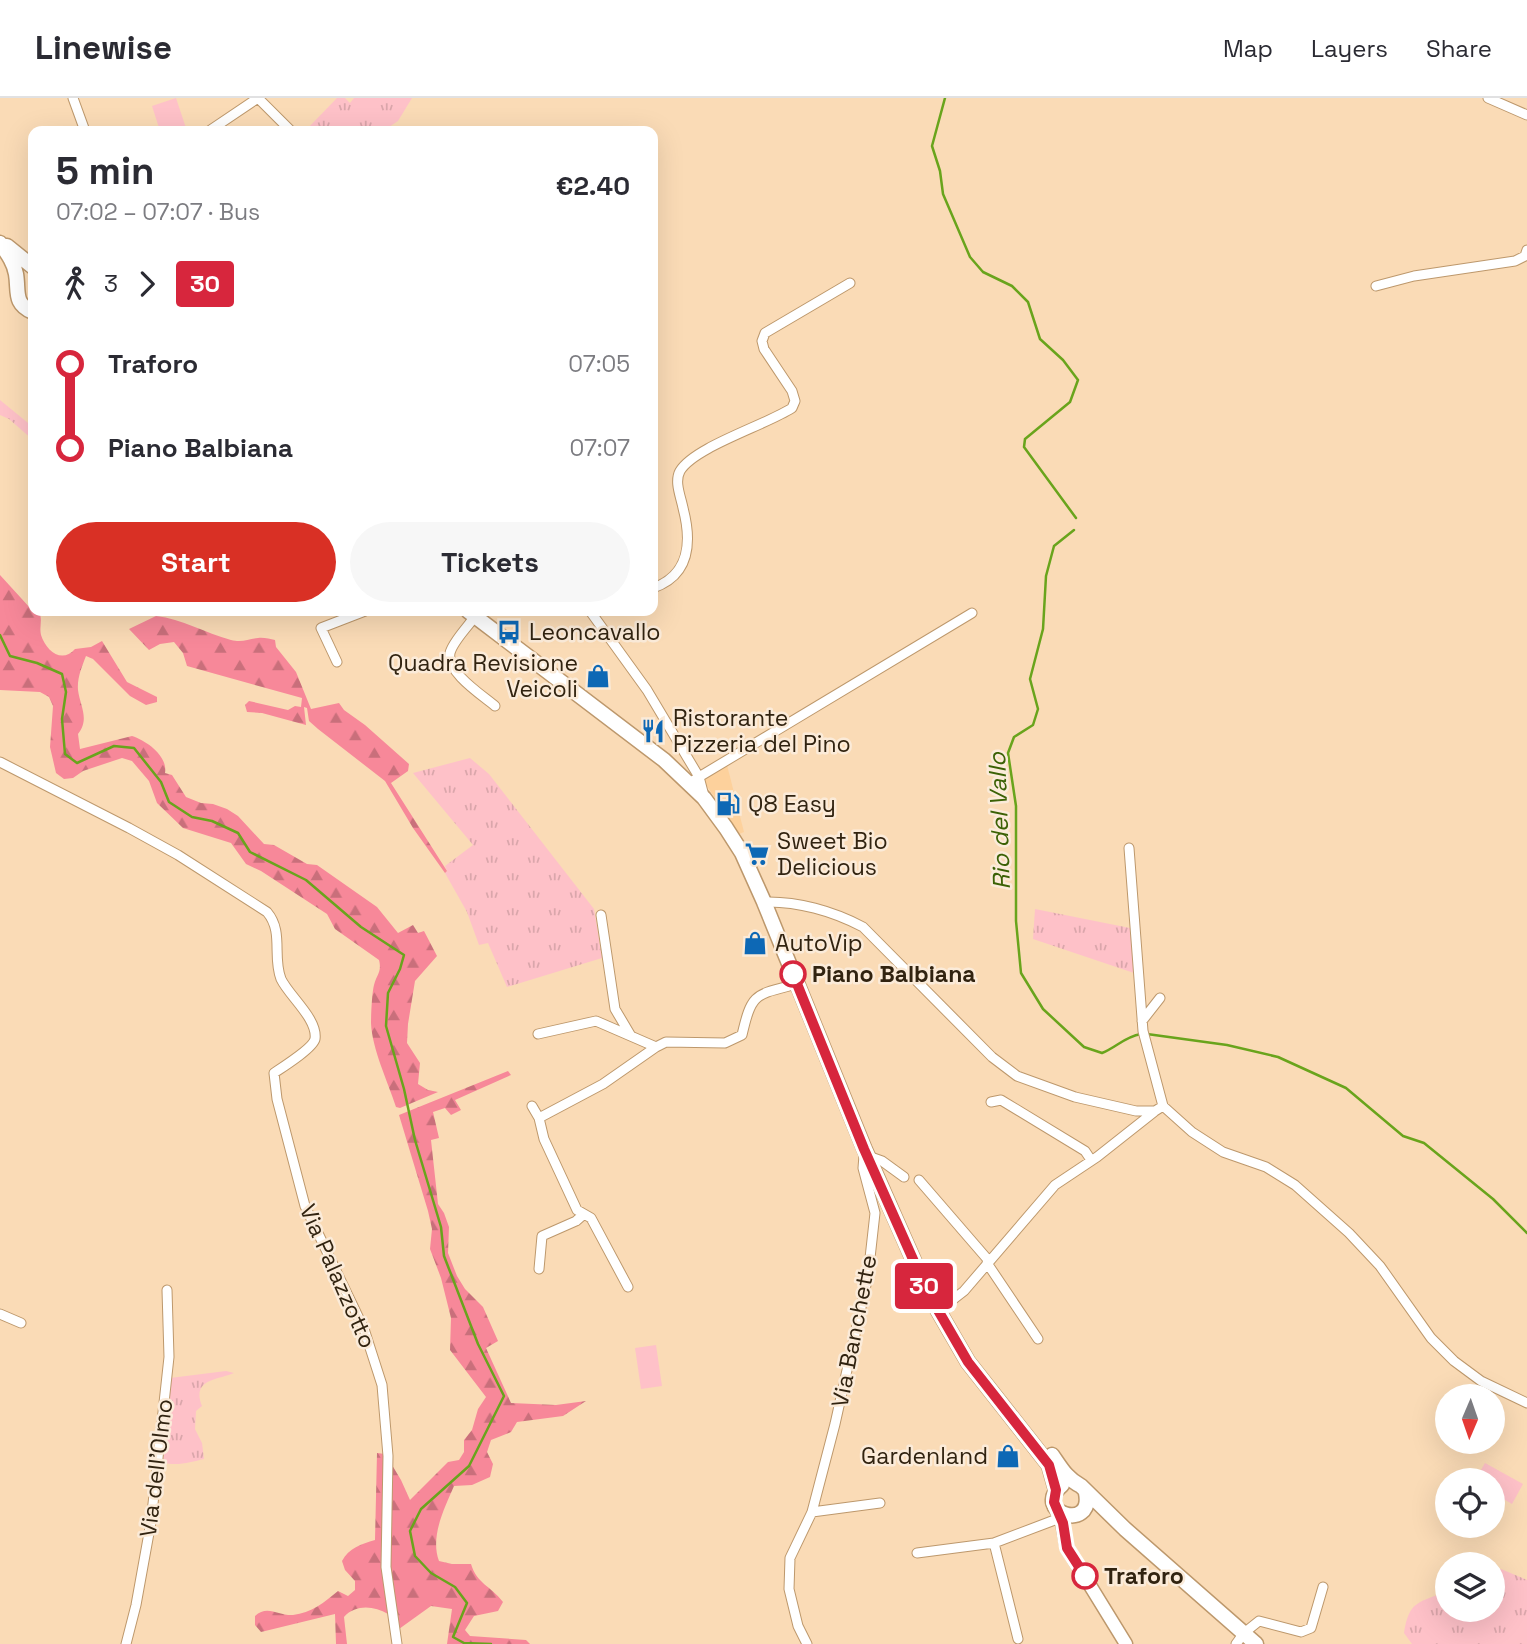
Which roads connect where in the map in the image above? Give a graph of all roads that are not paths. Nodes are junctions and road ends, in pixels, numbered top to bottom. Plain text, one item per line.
1 (74, 98) edge
2 (258, 98) edge
3 (1488, 98) edge
4 (1527, 116) edge
5 (83, 126) edge
6 (216, 126) edge
7 (286, 126) edge
8 (0, 241) edge
9 (1527, 250) edge
10 (28, 263) edge
11 (28, 270) edge
12 (17, 283) junction
13 (850, 283) dead end
14 (1376, 286) dead end
15 (28, 309) edge
16 (658, 585) edge
17 (972, 613) dead end
18 (352, 616) edge
19 (470, 616) edge
20 (474, 616) edge
21 (596, 616) edge
22 (337, 662) dead end
23 (495, 706) dead end
24 (0, 762) edge
25 (694, 780) junction
26 (1129, 848) dead end
27 (764, 902) junction
28 (601, 915) dead end
29 (797, 984) junction
30 (1160, 999) dead end
31 (1142, 1021) junction
32 (538, 1034) dead end
33 (631, 1036) junction
34 (656, 1046) junction
35 (991, 1102) dead end
36 (532, 1106) dead end
37 (1159, 1108) junction
38 (539, 1118) junction
39 (866, 1152) junction
40 (1091, 1160) junction
41 (904, 1177) dead end
42 (919, 1180) dead end
43 (584, 1214) junction
44 (988, 1262) junction
45 (539, 1269) dead end
46 (628, 1287) dead end
47 (167, 1290) dead end
48 (937, 1311) junction
49 (0, 1314) edge
50 (21, 1323) dead end
51 (1038, 1339) dead end
52 (1527, 1403) edge
53 (1006, 1410) junction
54 (1073, 1483) junction
55 (1056, 1490) junction
56 (1086, 1493) junction
57 (880, 1503) dead end
58 (1058, 1509) junction
59 (812, 1512) junction
60 (1078, 1513) junction
61 (1125, 1529) junction
62 (994, 1543) junction
63 (917, 1553) dead end
64 (1085, 1576) junction
65 (1323, 1587) dead end
66 (1018, 1639) dead end
67 (1240, 1639) edge
68 (126, 1644) edge
69 (397, 1644) edge
70 (807, 1644) edge
71 (1126, 1644) edge
72 (1256, 1644) edge

1 - 5 street
2 - 6 street
2 - 7 street
3 - 4 street
8 - 10 main road
8 - 12 main road
9 - 14 street
11 - 12 main road
12 - 15 main road
13 - 16 street
17 - 25 street
18 - 22 street
19 - 23 street
20 - 25 main road
21 - 25 street
24 - 69 street, Via Palazzotto
25 - 27 main road
26 - 31 street
27 - 29 main road
27 - 37 street
28 - 33 street
29 - 34 street
29 - 39 main road
30 - 31 street
31 - 37 street
32 - 33 street
33 - 34 street
34 - 38 street
35 - 40 street
36 - 38 street
37 - 40 street
37 - 52 street
38 - 43 street
39 - 41 street
39 - 48 main road
39 - 59 street, Via Banchette
40 - 44 street
42 - 44 street
43 - 45 street
43 - 46 street
44 - 48 street
44 - 51 street
47 - 68 street, Via dell'Olmo
48 - 53 main road
49 - 50 street
53 - 54 main road
53 - 55 main road
54 - 55 main road
54 - 56 main road
55 - 58 main road
56 - 60 main road
56 - 61 main road
57 - 59 street
58 - 60 main road
58 - 62 street
58 - 64 main road
59 - 70 street, Via Banchette
60 - 61 main road
60 - 64 main road
61 - 67 main road
62 - 63 street
62 - 66 street
64 - 71 main road
65 - 67 street
67 - 72 main road

